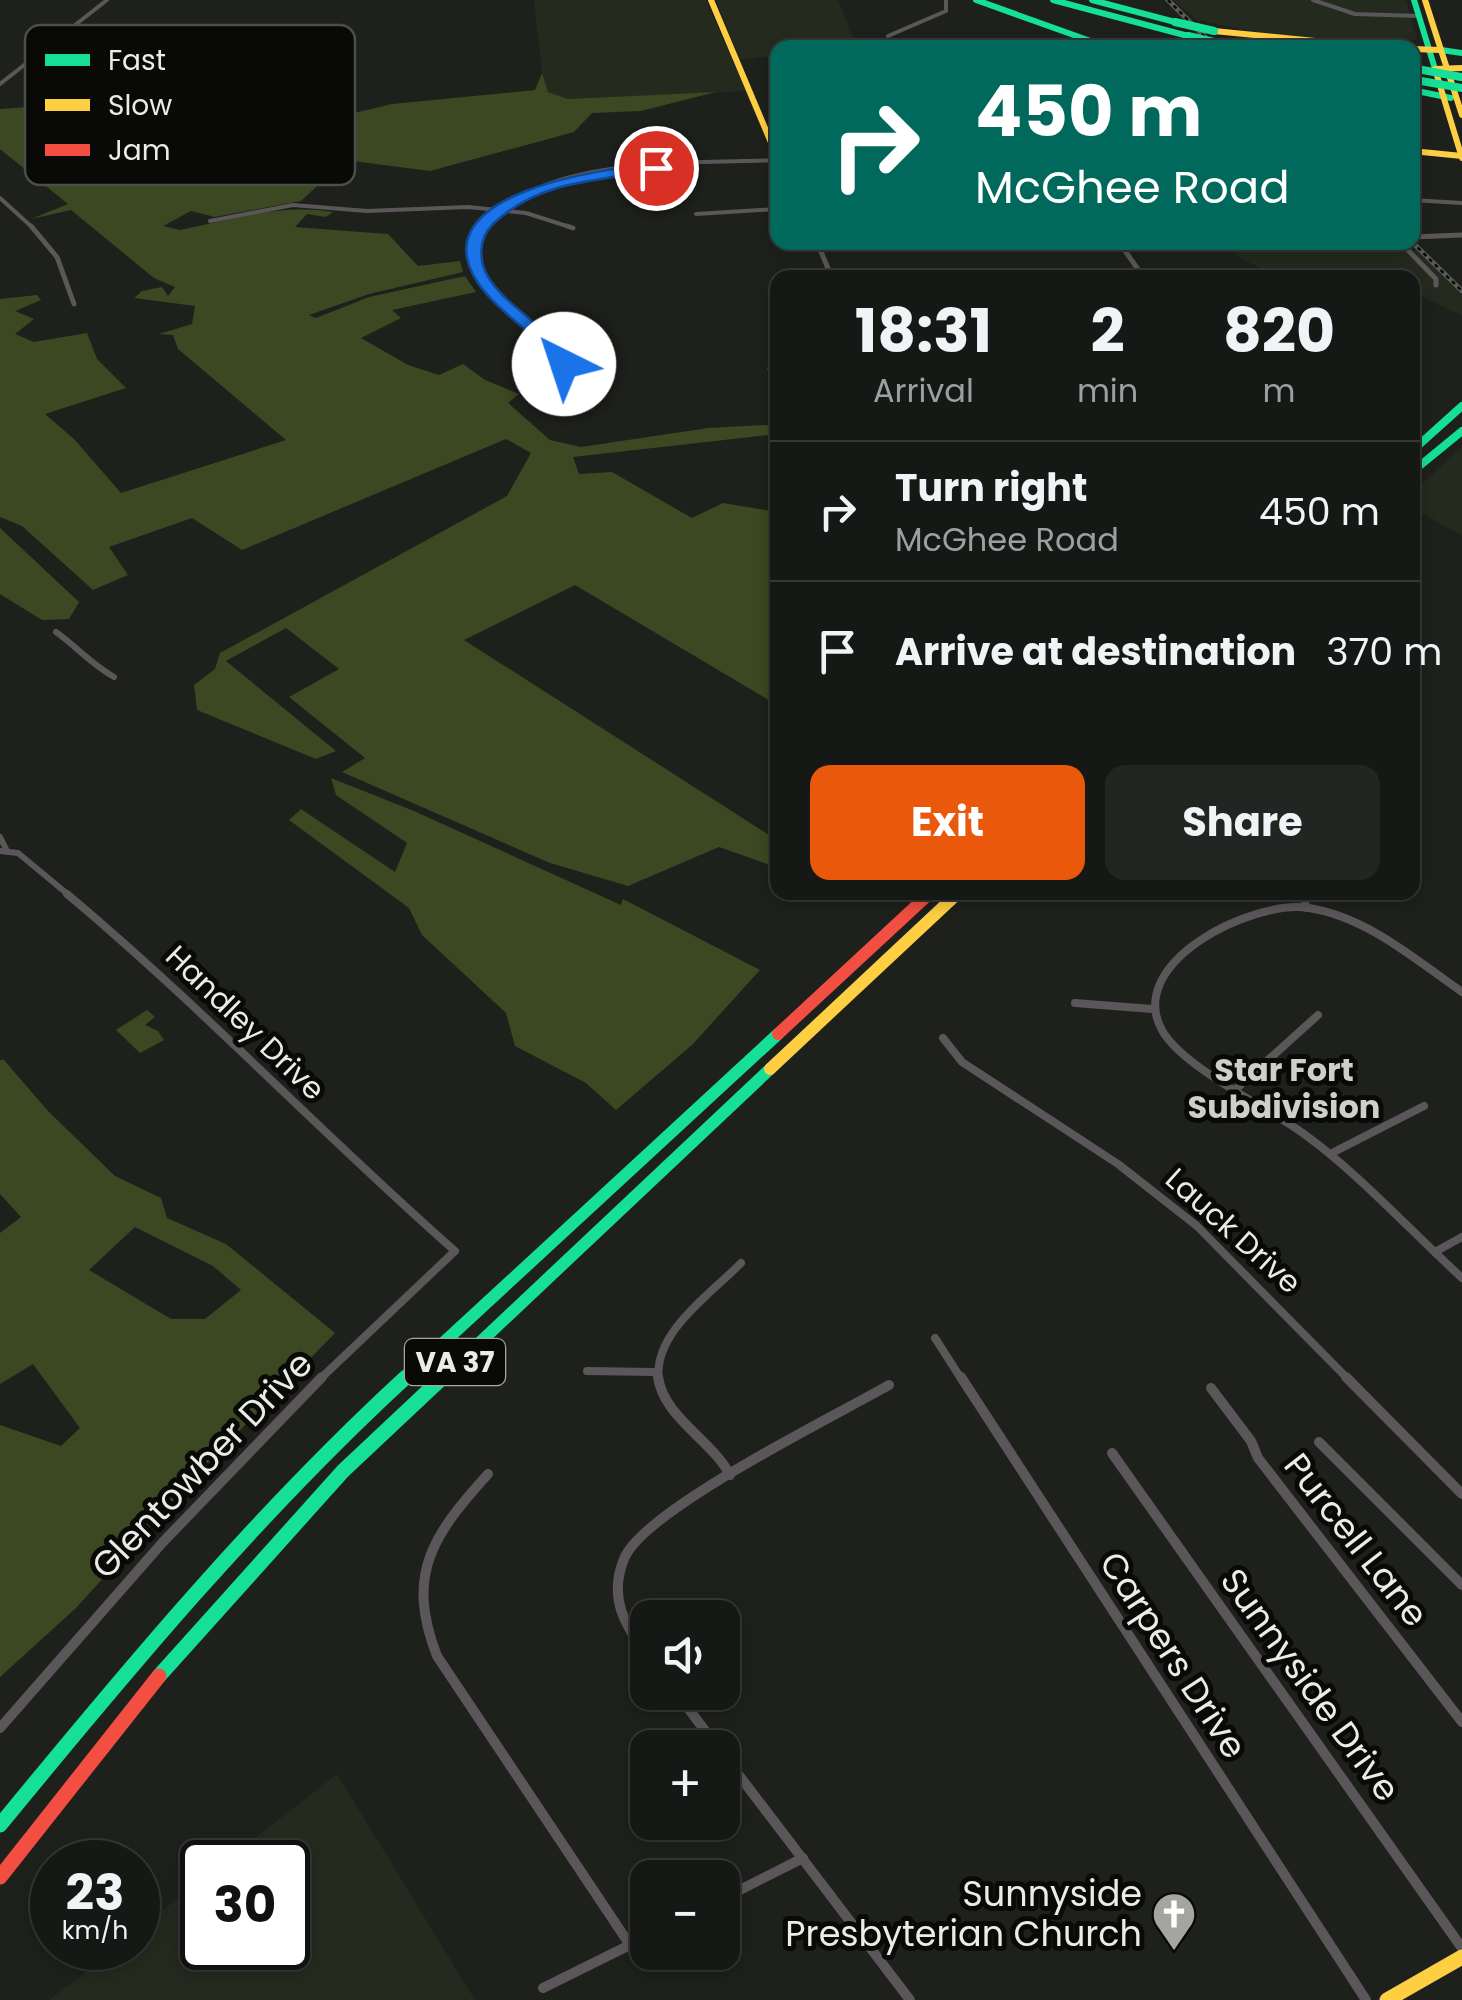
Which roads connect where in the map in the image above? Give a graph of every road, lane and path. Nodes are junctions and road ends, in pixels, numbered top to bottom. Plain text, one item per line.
1 (108, 0) edge
2 (711, 0) edge
3 (946, 0) edge
4 (976, 0) edge
5 (1053, 0) edge
6 (1092, 0) edge
7 (1414, 0) edge
8 (1425, 0) edge
9 (1317, 1) edge
10 (1419, 16) junction
11 (76, 25) edge
12 (1214, 31) junction
13 (888, 36) dead end
14 (1084, 40) edge
15 (1205, 40) edge
16 (1257, 40) edge
17 (1275, 40) edge
18 (1420, 52) edge
19 (1462, 53) edge
20 (1446, 62) edge
21 (25, 65) edge
22 (1462, 77) edge
23 (1420, 80) edge
24 (1420, 82) edge
25 (1420, 83) edge
26 (0, 84) edge
27 (1457, 105) edge
28 (770, 141) edge
29 (1420, 152) edge
30 (1462, 156) edge
31 (770, 161) edge
32 (0, 198) edge
33 (1420, 200) edge
34 (1462, 203) edge
35 (499, 209) junction
36 (770, 209) edge
37 (696, 214) dead end
38 (210, 221) dead end
39 (573, 228) dead end
40 (1462, 235) edge
41 (1420, 238) edge
42 (1408, 250) edge
43 (1436, 284) dead end
44 (74, 304) dead end
45 (564, 364) dead end
46 (1462, 406) edge
47 (1462, 433) edge
48 (1420, 444) edge
49 (1420, 467) edge
50 (56, 632) dead end
51 (114, 677) dead end
52 (0, 837) edge
53 (3, 851) edge
54 (922, 900) edge
55 (950, 900) edge
56 (1305, 900) edge
57 (1306, 908) junction
58 (1462, 992) edge
59 (1075, 1003) dead end
60 (1152, 1009) junction
61 (1318, 1016) dead end
62 (943, 1038) dead end
63 (1236, 1089) junction
64 (1424, 1106) dead end
65 (1330, 1154) junction
66 (1462, 1237) edge
67 (455, 1251) joint
68 (1435, 1252) junction
69 (741, 1264) dead end
70 (1462, 1278) edge
71 (934, 1338) dead end
72 (587, 1371) dead end
73 (656, 1372) junction
74 (889, 1385) dead end
75 (1212, 1388) dead end
76 (1319, 1442) dead end
77 (1112, 1453) dead end
78 (488, 1474) dead end
79 (730, 1475) junction
80 (1462, 1494) edge
81 (1462, 1585) edge
82 (630, 1629) edge
83 (690, 1710) edge
84 (1462, 1722) edge
85 (0, 1728) edge
86 (705, 1730) edge
87 (740, 1776) edge
88 (0, 1825) edge
89 (803, 1858) junction
90 (0, 1879) edge
91 (740, 1889) edge
92 (630, 1945) joint
93 (1462, 1948) edge
94 (1462, 1957) edge
95 (543, 1988) dead end
96 (910, 2000) edge
97 (1366, 2000) edge
98 (1387, 2000) edge

1 - 11 street
2 - 28 main road
3 - 13 street
4 - 14 main road
5 - 15 main road, bridge
6 - 12 main road, bridge
7 - 10 main road
8 - 20 main road
9 - 10 street
10 - 20 main road
12 - 16 main road
12 - 17 main road
18 - 20 main road
19 - 20 main road
20 - 27 main road
21 - 26 street
22 - 23 main road, bridge
24 - 27 main road, bridge
25 - 27 main road
27 - 30 main road
29 - 30 main road
31 - 35 street
32 - 44 street
33 - 34 street
35 - 38 street
35 - 39 street
35 - 45 street
36 - 37 street
40 - 41 street
42 - 43 street
46 - 48 main road
47 - 49 main road
50 - 51 street
52 - 53 street, Handley Drive
53 - 67 street, Handley Drive
54 - 88 main road, VA 37
55 - 90 main road, VA 37
56 - 57 street
57 - 58 street
57 - 60 street
59 - 60 street
60 - 63 street
61 - 63 street
62 - 80 street, Lauck Drive
63 - 65 street
64 - 65 street
65 - 68 street
66 - 68 street
67 - 85 street, Glentowber Drive
68 - 70 street
69 - 73 street
71 - 97 street, Carpers Drive
72 - 73 street
73 - 79 street
74 - 79 street
75 - 84 street, Purcell Lane
76 - 81 street
77 - 93 street, Sunnyside Drive
78 - 92 street
79 - 82 street
83 - 86 street
87 - 89 street
89 - 91 street
89 - 96 street
92 - 95 street
94 - 98 main road

